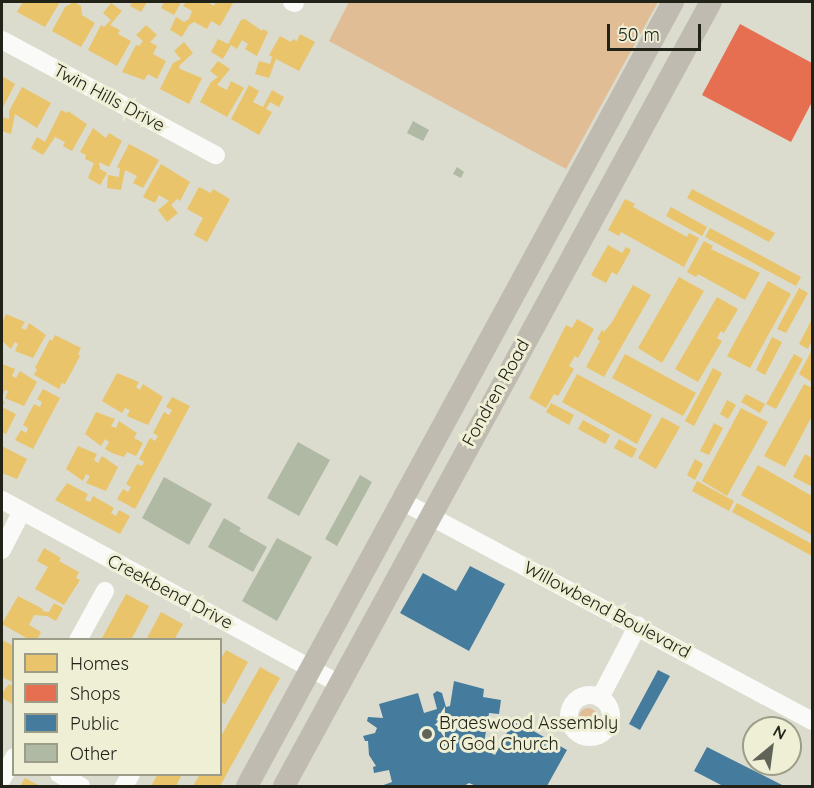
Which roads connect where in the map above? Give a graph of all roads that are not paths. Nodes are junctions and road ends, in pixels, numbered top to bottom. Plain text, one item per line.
1 (673, 2) edge
2 (711, 2) edge
3 (2, 40) edge
4 (618, 103) junction
5 (646, 118) junction
6 (216, 155) dead end
7 (529, 267) junction
8 (557, 283) junction
9 (2, 500) edge
10 (400, 500) junction
11 (22, 511) junction
12 (429, 516) junction
13 (2, 550) edge
14 (105, 591) dead end
15 (638, 625) junction
16 (79, 638) edge
17 (311, 668) junction
18 (339, 684) junction
19 (600, 698) dead end
20 (813, 721) edge
21 (12, 761) edge
22 (63, 776) edge
23 (2, 779) edge
24 (81, 786) edge
25 (247, 786) edge
26 (284, 786) edge

1 - 4 main road, Fondren Road
2 - 5 main road, Fondren Road
3 - 6 street, Twin Hills Drive
4 - 5 main road
4 - 7 main road, Fondren Road
5 - 8 main road, Fondren Road
7 - 8 main road
7 - 10 main road, Fondren Road
8 - 12 main road, Fondren Road
9 - 11 street, Creekbend Drive
10 - 12 street, Willowbend Boulevard
10 - 17 main road, Fondren Road
11 - 13 street
11 - 17 street, Creekbend Drive
12 - 15 street, Willowbend Boulevard
12 - 18 main road, Fondren Road
14 - 16 street
15 - 19 street
15 - 20 street, Willowbend Boulevard
17 - 18 street, Creekbend Drive
17 - 25 main road, Fondren Road
18 - 26 main road, Fondren Road
21 - 23 street
22 - 24 street

